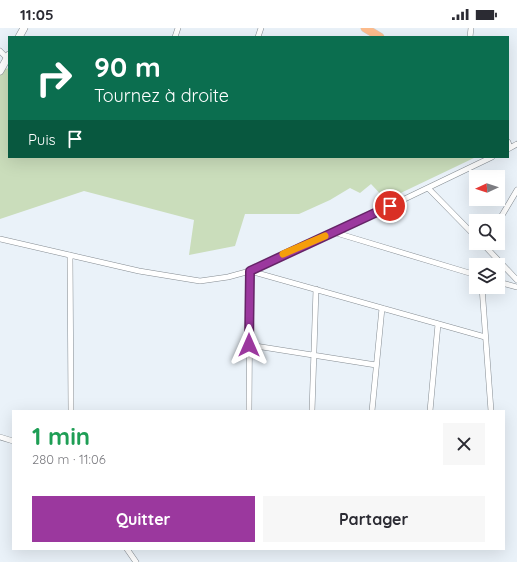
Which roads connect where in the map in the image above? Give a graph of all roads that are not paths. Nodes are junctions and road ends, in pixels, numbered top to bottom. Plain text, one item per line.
1 (365, 28) edge
2 (378, 36) edge
3 (0, 51) edge
4 (8, 57) edge
5 (0, 71) edge
6 (517, 144) edge
7 (509, 148) edge
8 (490, 158) edge
9 (428, 188) junction
10 (517, 190) edge
11 (503, 214) edge
12 (469, 230) edge
13 (333, 232) junction
14 (0, 239) edge
15 (489, 250) edge
16 (70, 255) junction
17 (250, 271) junction
18 (469, 273) edge
19 (517, 280) edge
20 (505, 284) edge
21 (517, 288) edge
22 (316, 289) junction
23 (482, 294) edge
24 (382, 308) junction
25 (438, 324) junction
26 (485, 337) junction
27 (249, 345) junction
28 (315, 355) junction
29 (376, 365) junction
30 (71, 410) edge
31 (249, 410) edge
32 (312, 410) edge
33 (372, 410) edge
34 (430, 410) edge
35 (490, 410) edge
36 (0, 438) edge
37 (12, 441) edge
38 (128, 550) edge
39 (136, 562) edge

1 - 2 main road
3 - 4 street
4 - 5 main road
6 - 7 street
8 - 9 street
9 - 12 street
9 - 13 street
10 - 11 street
13 - 17 street
13 - 18 street
14 - 16 street
15 - 19 street
16 - 17 street
16 - 30 street
17 - 22 street
17 - 27 street
20 - 21 street
22 - 24 street
22 - 28 street
23 - 26 street
24 - 25 street
24 - 29 street
25 - 26 street
25 - 34 street
26 - 35 street
27 - 28 street
27 - 31 street
28 - 29 street
28 - 32 street
29 - 33 street
36 - 37 street
38 - 39 street

